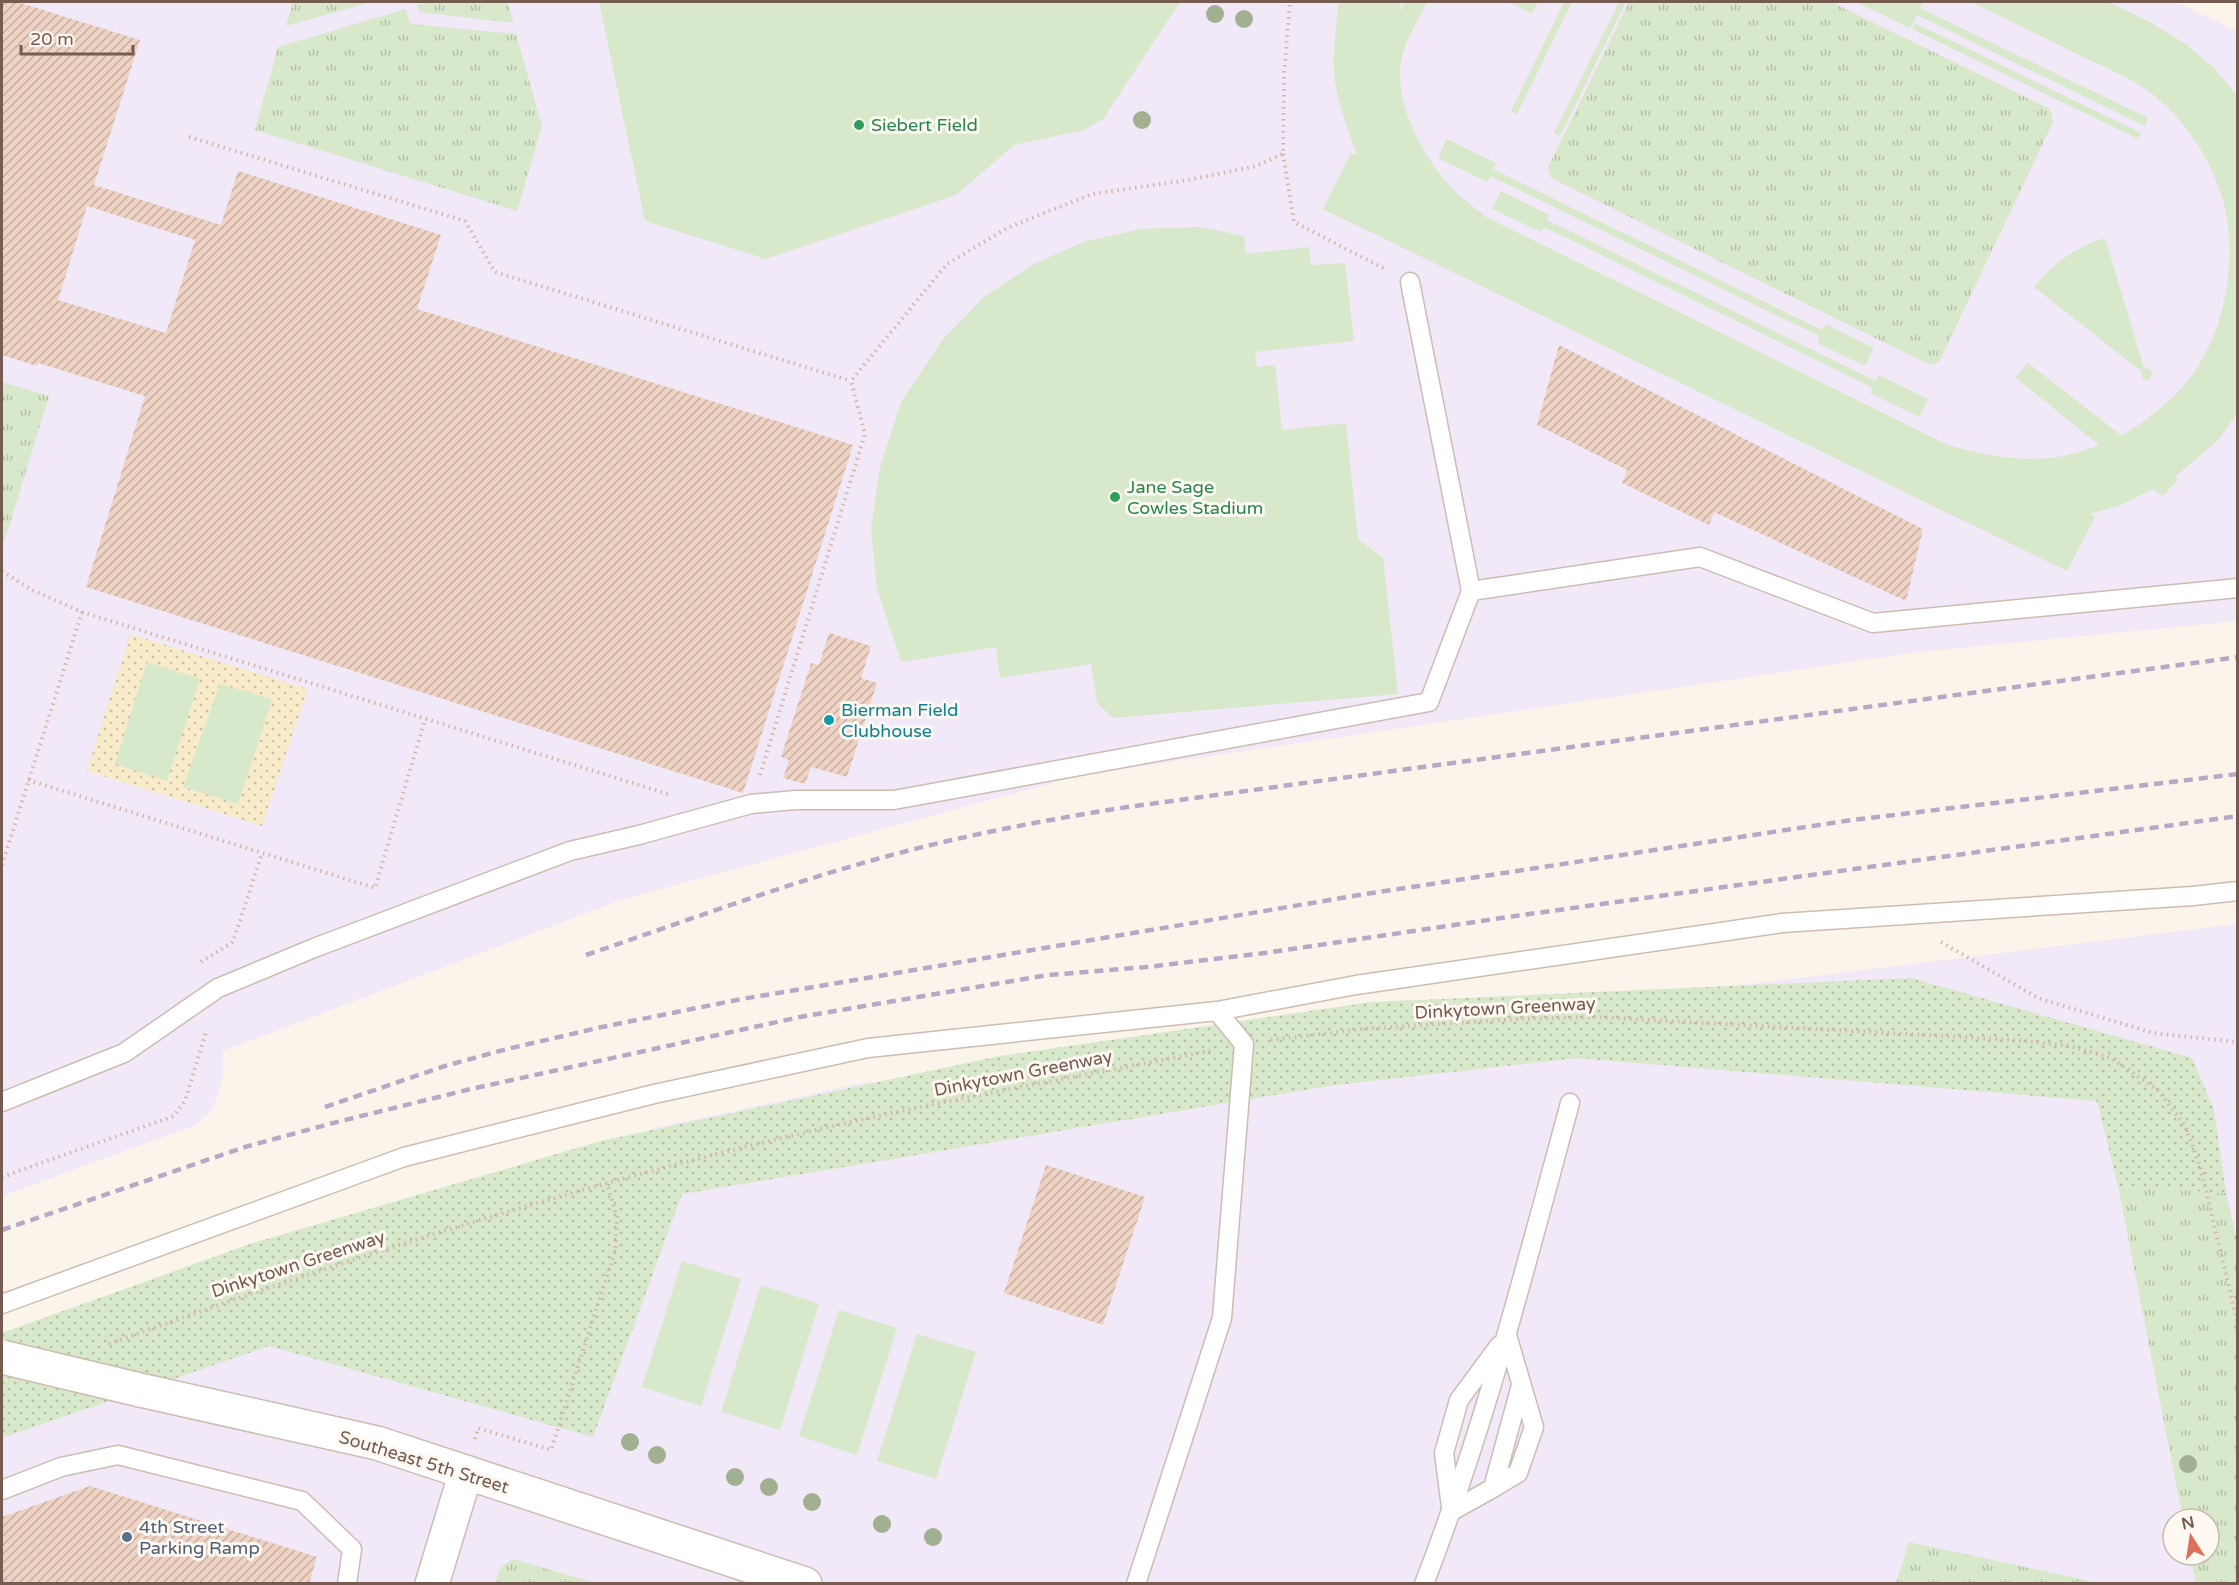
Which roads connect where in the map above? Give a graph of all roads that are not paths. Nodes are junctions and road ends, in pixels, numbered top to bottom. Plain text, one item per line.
1 (1410, 282) road end
2 (2238, 588) edge
3 (1471, 591) junction
4 (2238, 891) edge
5 (1217, 1011) junction
6 (2, 1102) edge
7 (1570, 1103) dead end
8 (2, 1304) edge
9 (1507, 1335) junction
10 (2, 1357) edge
11 (466, 1472) junction
12 (2, 1490) edge
13 (1452, 1511) junction
14 (347, 1584) edge
15 (432, 1584) edge
16 (805, 1584) edge
17 (1136, 1584) edge
18 (1424, 1584) edge

1 - 3 lane
2 - 3 lane
3 - 6 lane
4 - 5 lane
5 - 8 lane
5 - 17 lane
7 - 9 lane
9 - 13 lane
9 - 13 lane
9 - 13 lane
10 - 11 street, Southeast 5th Street, bridge
11 - 15 street
11 - 16 street, Southeast 5th Street
12 - 14 lane
13 - 18 lane

